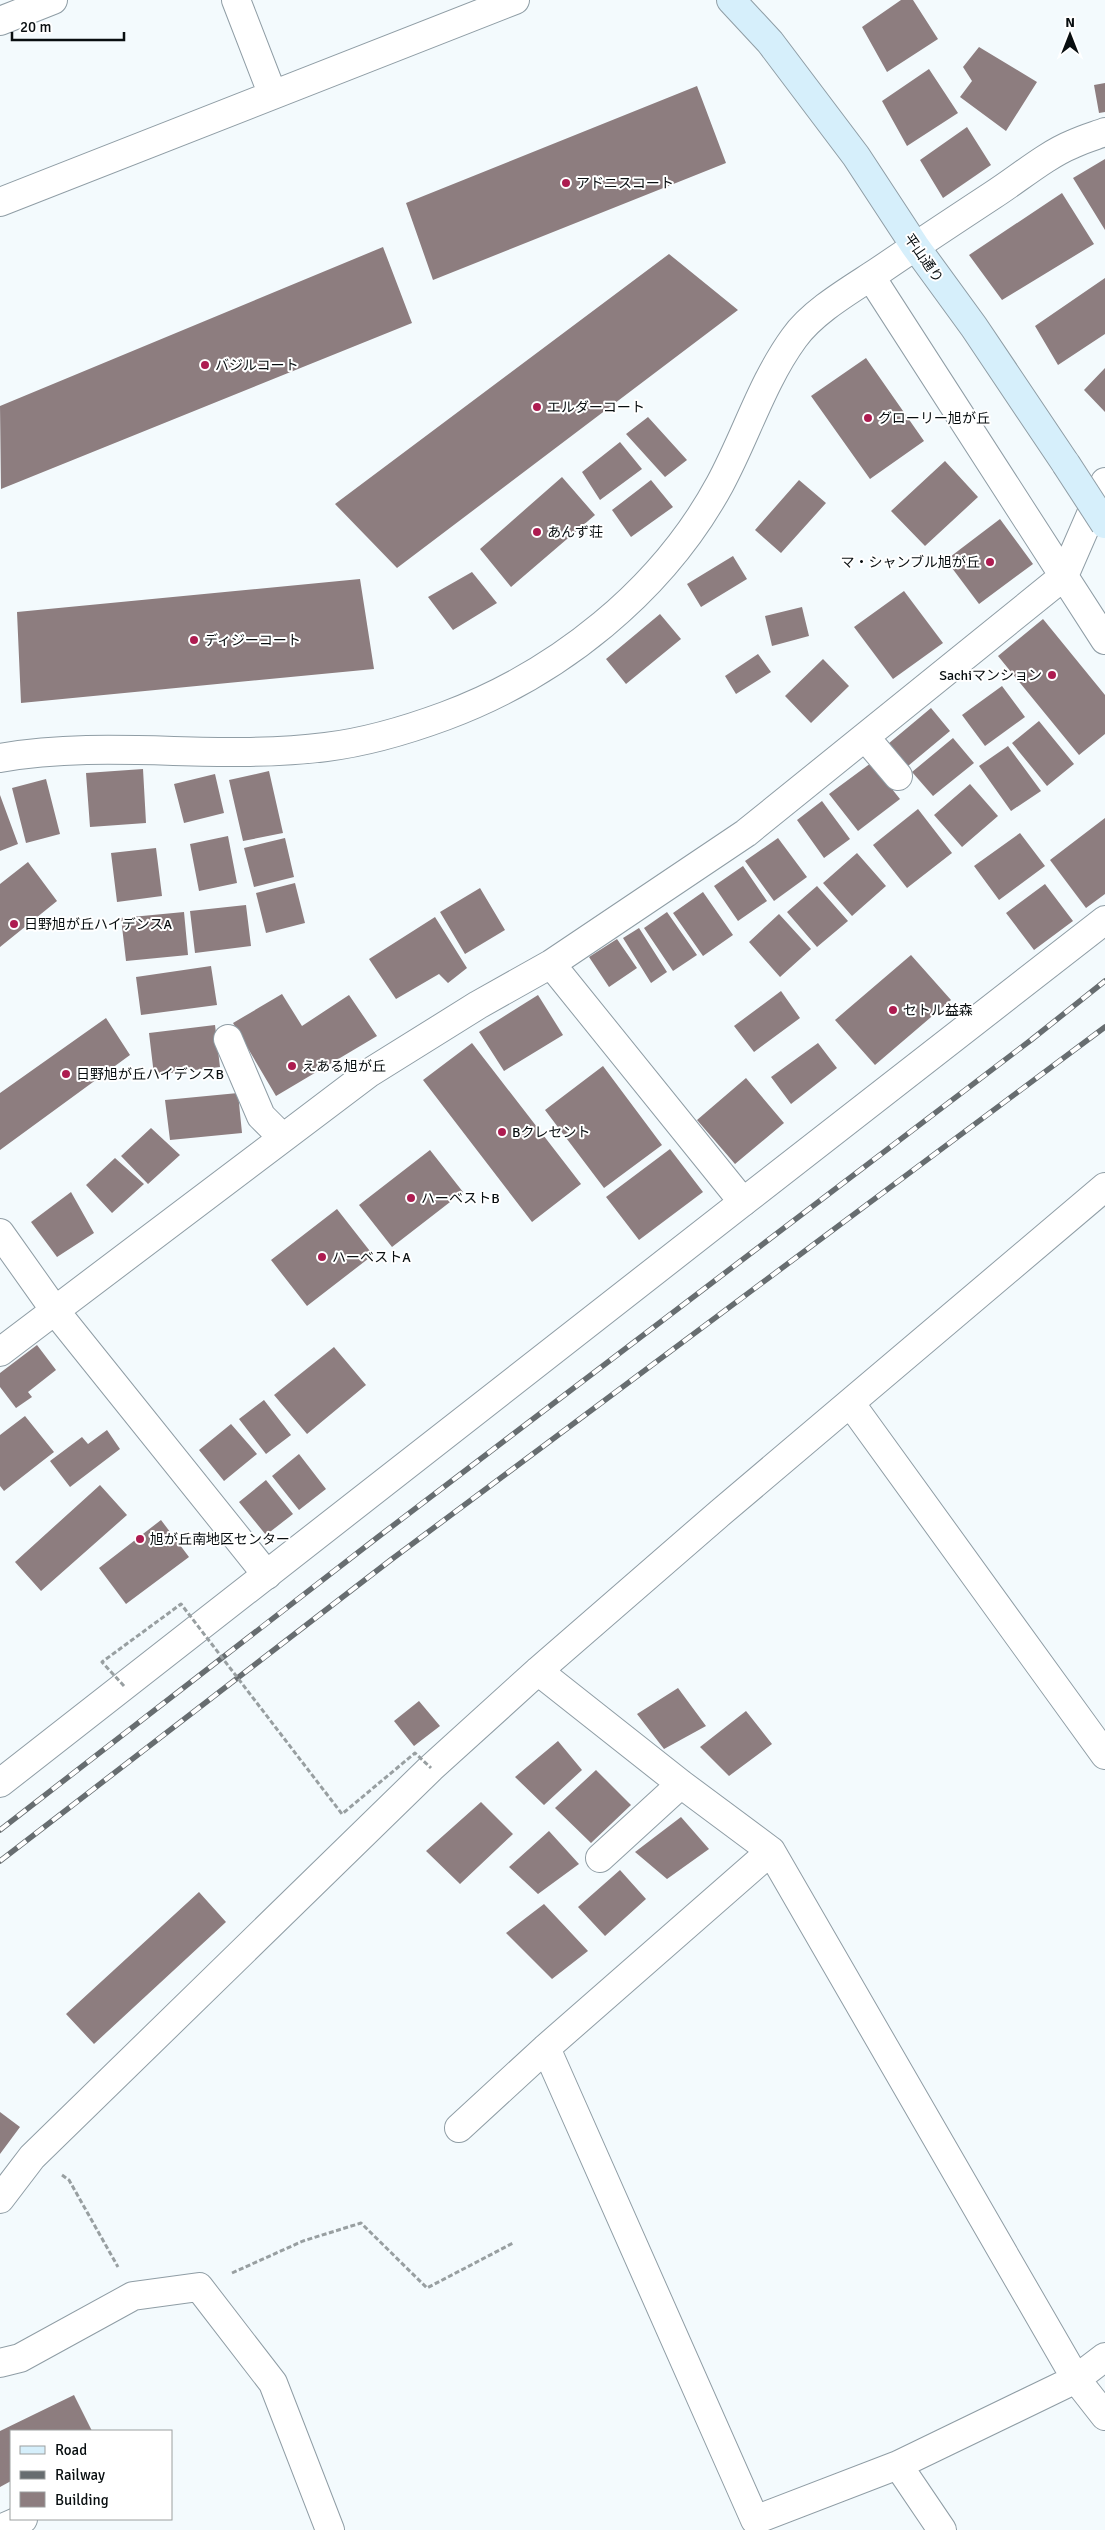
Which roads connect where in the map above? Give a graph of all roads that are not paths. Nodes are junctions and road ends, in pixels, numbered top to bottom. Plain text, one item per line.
1 (53, 0) edge
2 (236, 0) edge
3 (514, 0) edge
4 (732, 0) edge
5 (0, 21) edge
6 (272, 94) junction
7 (1105, 132) edge
8 (0, 202) edge
9 (915, 246) junction
10 (870, 277) junction
11 (1105, 482) edge
12 (1105, 524) edge
13 (1064, 576) junction
14 (1105, 640) edge
15 (866, 737) junction
16 (0, 758) edge
17 (898, 776) dead end
18 (1105, 920) edge
19 (551, 964) junction
20 (228, 1039) dead end
21 (283, 1138) junction
22 (1105, 1187) edge
23 (743, 1202) junction
24 (0, 1233) edge
25 (56, 1312) junction
26 (0, 1352) edge
27 (851, 1404) junction
28 (267, 1576) junction
29 (538, 1671) junction
30 (1105, 1756) edge
31 (0, 1783) edge
32 (681, 1784) junction
33 (770, 1851) junction
34 (600, 1858) dead end
35 (546, 2048) junction
36 (459, 2128) dead end
37 (0, 2199) edge
38 (1105, 2357) edge
39 (0, 2364) edge
40 (1076, 2379) junction
41 (1105, 2416) edge
42 (898, 2465) junction
43 (21, 2520) edge
44 (744, 2525) edge
45 (0, 2529) edge
46 (330, 2530) edge
47 (942, 2530) edge

1 - 5 street
2 - 6 street
3 - 6 street
4 - 9 main road, 平山通り
6 - 8 street
7 - 9 street
9 - 10 street
9 - 12 main road, 平山通り, bridge
10 - 13 street
10 - 16 street
11 - 13 street
13 - 14 street
13 - 15 street
15 - 17 street
15 - 19 street
18 - 23 street
19 - 21 street
19 - 23 street
20 - 21 street
21 - 25 street
22 - 27 street
23 - 28 street
24 - 25 street
25 - 26 street
25 - 28 street
27 - 29 street
27 - 30 street
28 - 31 street
29 - 32 street
29 - 37 street
32 - 33 street
32 - 34 street
33 - 35 street
33 - 40 street
35 - 36 street
35 - 44 street
38 - 40 street
39 - 46 street
40 - 41 street
40 - 42 street
42 - 44 street
42 - 47 street
43 - 45 street

